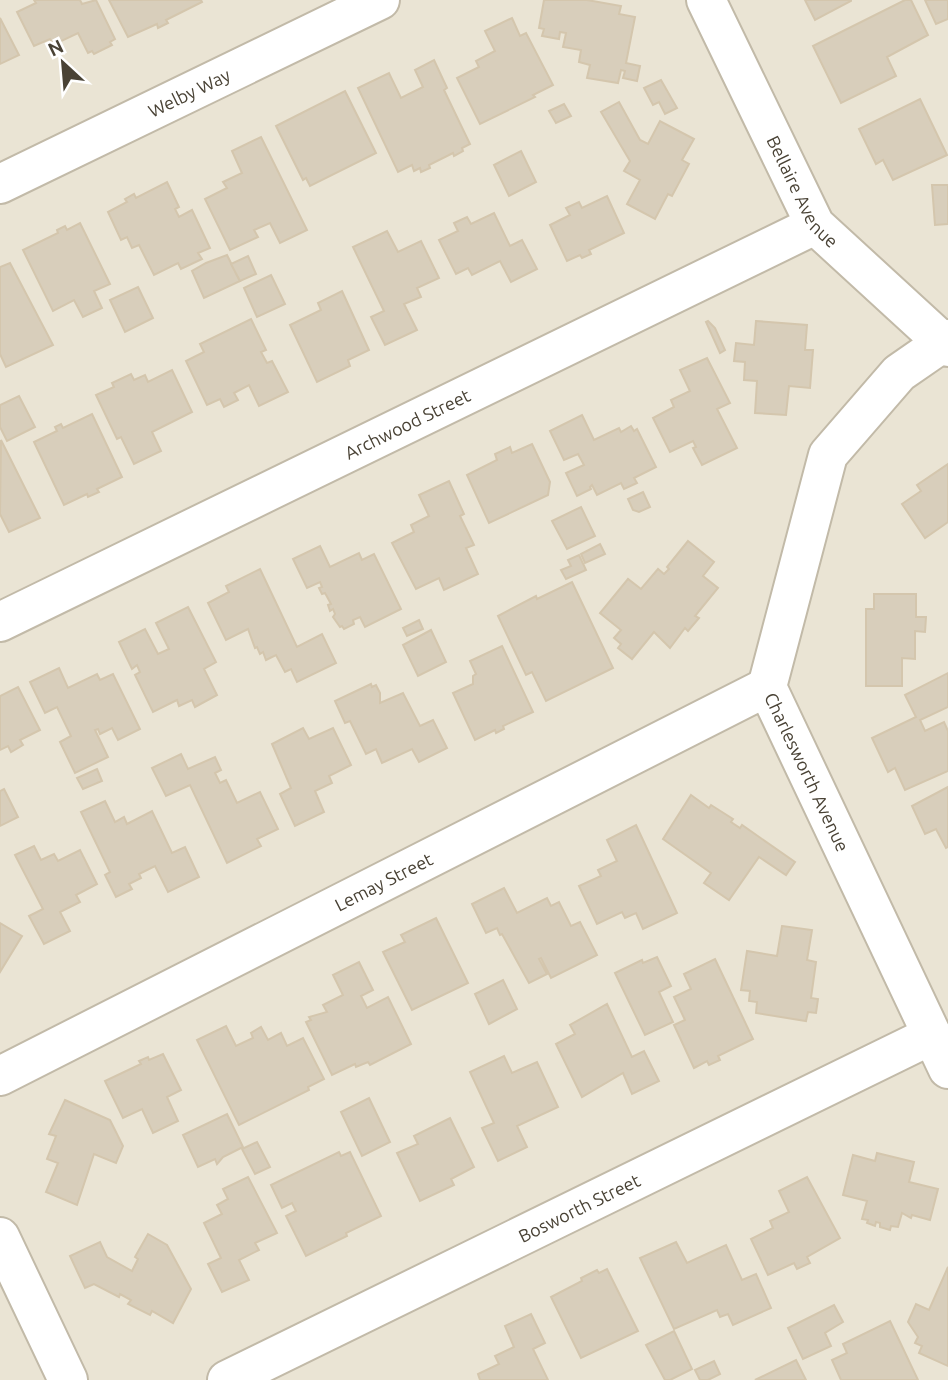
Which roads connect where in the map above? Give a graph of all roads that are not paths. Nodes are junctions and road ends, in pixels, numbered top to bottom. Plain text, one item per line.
1 (380, 0) edge
2 (706, 0) edge
3 (0, 184) edge
4 (815, 225) junction
5 (946, 343) edge
6 (0, 622) edge
7 (766, 687) junction
8 (932, 1035) junction
9 (948, 1069) edge
10 (0, 1076) edge
11 (0, 1237) edge
12 (68, 1380) edge
13 (227, 1380) edge

1 - 3 street, Welby Way
2 - 4 street, Bellaire Avenue
4 - 5 street, Bellaire Avenue
4 - 6 street, Archwood Street
5 - 7 street, Charlesworth Avenue
7 - 8 street, Charlesworth Avenue
7 - 10 street, Lemay Street
8 - 9 street, Charlesworth Avenue
8 - 13 street, Bosworth Street
11 - 12 street

